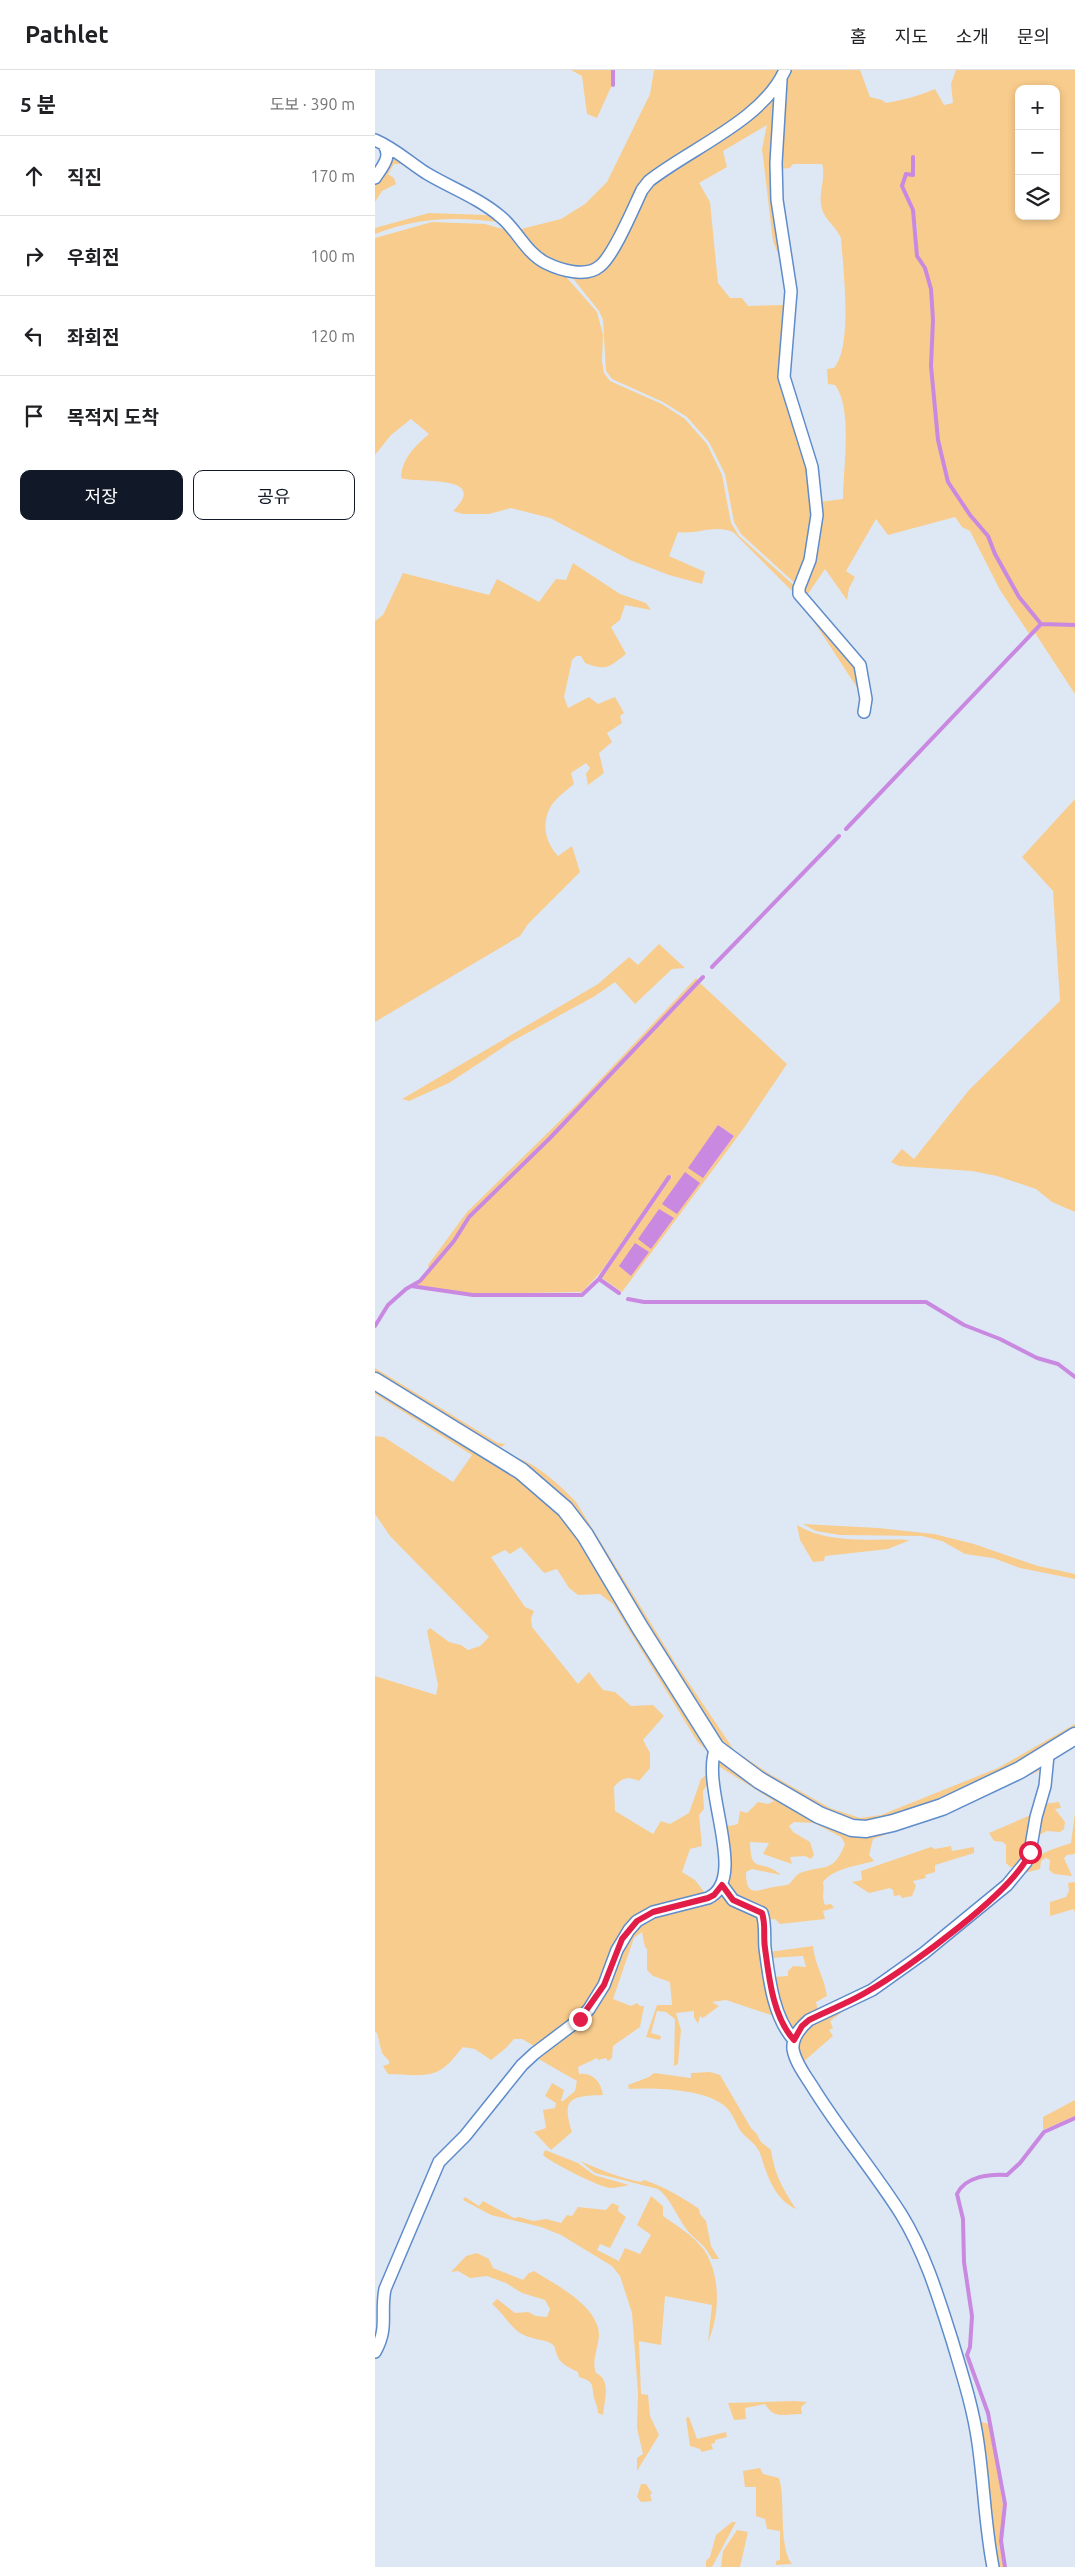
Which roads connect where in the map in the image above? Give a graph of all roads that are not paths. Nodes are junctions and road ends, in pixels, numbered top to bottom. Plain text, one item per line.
1 (783, 75) edge
2 (379, 142) edge
3 (375, 178) edge
4 (863, 712) dead end
5 (375, 1381) edge
6 (1075, 1736) edge
7 (716, 1748) junction
8 (1047, 1755) junction
9 (722, 1885) junction
10 (794, 2040) junction
11 (375, 2352) edge
12 (993, 2567) edge

1 - 2 street
1 - 4 street
2 - 3 street
5 - 7 main road
6 - 8 main road
7 - 8 main road
7 - 9 street
8 - 10 street
9 - 10 street
9 - 11 street
10 - 12 street

